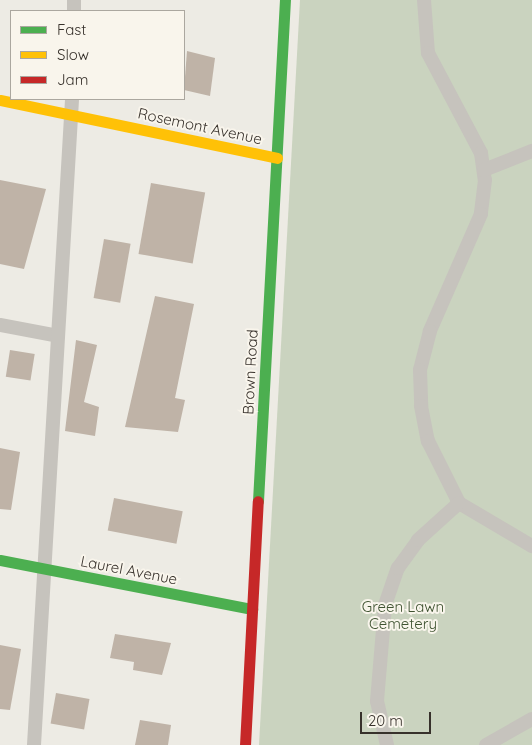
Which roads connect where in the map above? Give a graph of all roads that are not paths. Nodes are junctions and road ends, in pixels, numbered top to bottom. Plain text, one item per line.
1 (285, 0) edge
2 (424, 0) edge
3 (0, 100) edge
4 (72, 100) edge
5 (72, 115) junction
6 (532, 151) edge
7 (277, 158) junction
8 (484, 170) junction
9 (0, 325) edge
10 (58, 336) junction
11 (459, 503) junction
12 (532, 546) edge
13 (0, 560) edge
14 (44, 569) junction
15 (252, 609) junction
16 (532, 719) edge
17 (34, 745) edge
18 (245, 745) edge
19 (387, 745) edge
20 (486, 745) edge

1 - 7 main road, Brown Road
2 - 8 lane
3 - 5 main road, Rosemont Avenue
4 - 5 lane
5 - 7 main road, Rosemont Avenue
5 - 10 lane
6 - 8 lane
7 - 15 main road, Brown Road
8 - 11 lane
9 - 10 lane
10 - 14 lane
11 - 12 lane
11 - 19 lane
13 - 14 main road, Laurel Avenue
14 - 15 main road, Laurel Avenue
14 - 17 lane
15 - 18 main road, Brown Road
16 - 20 lane

